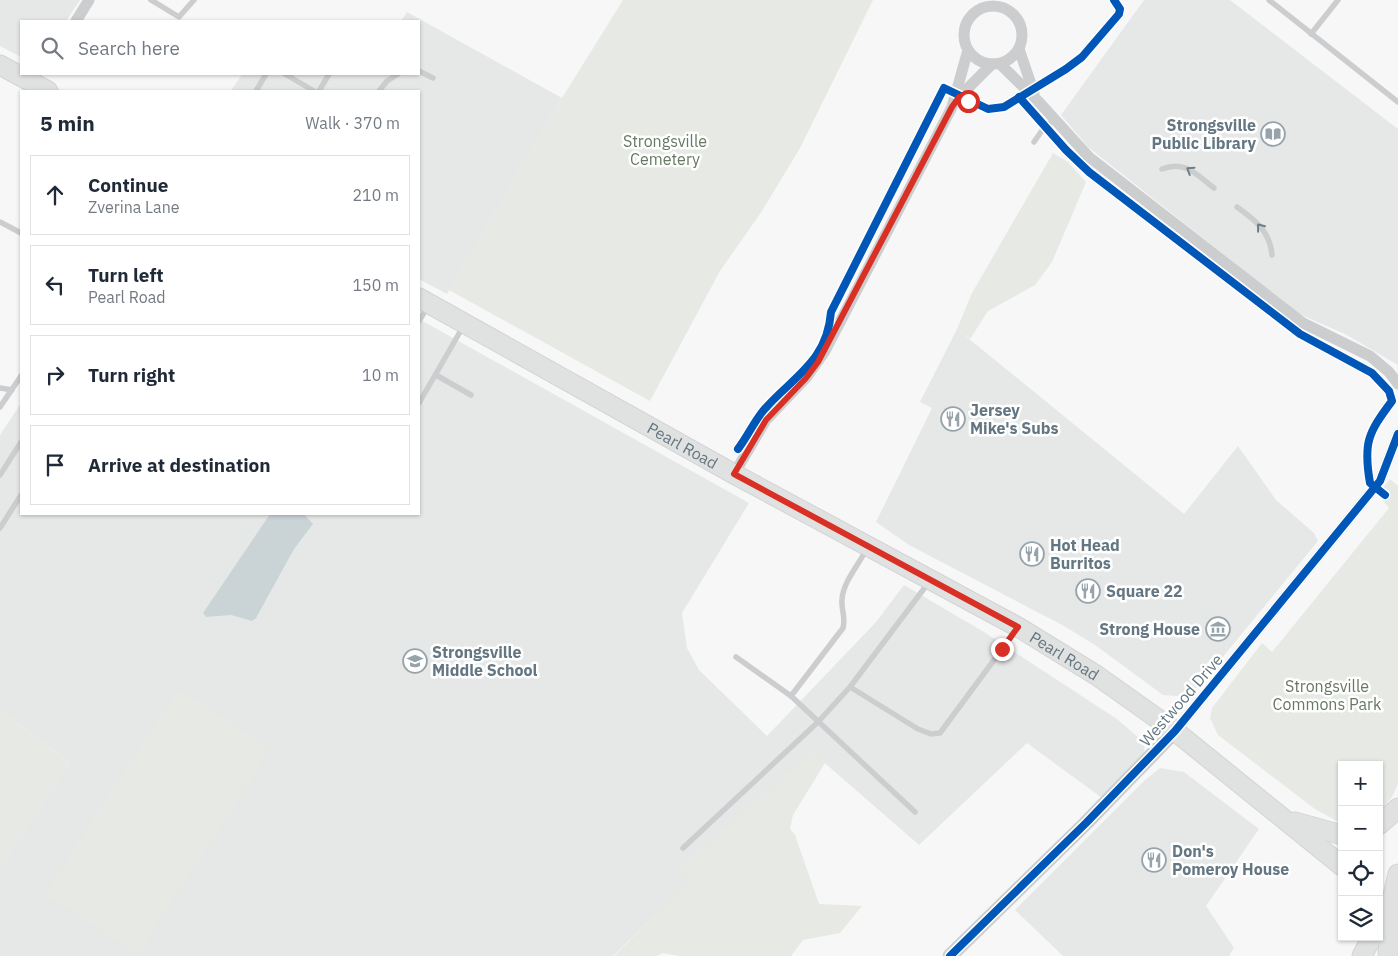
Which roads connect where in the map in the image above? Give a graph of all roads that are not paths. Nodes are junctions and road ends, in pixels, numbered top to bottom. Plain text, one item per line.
1 (89, 0) edge
2 (151, 0) edge
3 (194, 0) edge
4 (976, 0) edge
5 (1269, 0) edge
6 (1338, 0) edge
7 (1002, 4) edge
8 (974, 14) junction
9 (77, 20) edge
10 (1312, 34) junction
11 (1019, 49) junction
12 (968, 50) junction
13 (996, 64) junction
14 (0, 65) edge
15 (420, 72) edge
16 (20, 73) edge
17 (24, 75) edge
18 (265, 75) edge
19 (287, 75) edge
20 (329, 75) edge
21 (396, 75) edge
22 (433, 78) dead end
23 (43, 83) edge
24 (257, 90) edge
25 (312, 90) edge
26 (320, 90) edge
27 (380, 90) edge
28 (1038, 101) junction
29 (1398, 102) edge
30 (952, 107) junction
31 (1054, 120) junction
32 (1034, 142) dead end
33 (1162, 169) dead end
34 (1214, 188) dead end
35 (1237, 207) dead end
36 (0, 222) edge
37 (20, 232) edge
38 (1272, 255) dead end
39 (424, 301) edge
40 (420, 317) edge
41 (465, 324) junction
42 (436, 374) junction
43 (20, 378) edge
44 (1398, 384) edge
45 (0, 388) edge
46 (12, 390) junction
47 (471, 395) dead end
48 (420, 402) edge
49 (0, 407) edge
50 (1398, 434) edge
51 (20, 444) edge
52 (734, 474) junction
53 (0, 475) edge
54 (20, 497) edge
55 (0, 528) edge
56 (865, 552) dead end
57 (931, 580) junction
58 (1018, 627) junction
59 (736, 656) dead end
60 (850, 687) junction
61 (790, 696) junction
62 (818, 722) junction
63 (1175, 731) junction
64 (1398, 808) edge
65 (915, 812) dead end
66 (1281, 817) junction
67 (1383, 821) edge
68 (1338, 834) edge
69 (683, 848) dead end
70 (1338, 863) edge
71 (1398, 874) edge
72 (1389, 903) edge
73 (1383, 916) edge
74 (1370, 941) edge
75 (950, 956) edge
76 (1362, 956) edge
77 (1388, 956) edge

1 - 9 street
2 - 3 lane
4 - 8 street
5 - 10 lane
6 - 10 lane
7 - 8 street
7 - 11 street
8 - 12 street
10 - 29 lane
11 - 13 street
11 - 28 street
12 - 13 street
12 - 30 street
13 - 28 street
13 - 30 street
14 - 16 main road
15 - 22 lane
17 - 23 main road
18 - 24 lane
19 - 25 lane
20 - 26 lane
21 - 27 lane
28 - 31 street
30 - 52 street
31 - 32 lane
31 - 44 street
34 -> 33 lane
38 -> 35 lane
36 - 37 lane
39 - 40 lane
39 - 41 main road, Pearl Road
41 - 42 lane
41 - 52 main road, Pearl Road
42 - 47 lane
42 - 48 lane
43 - 46 lane
45 - 46 lane
46 - 49 lane
50 - 63 street, Westwood Drive
51 - 53 lane
52 - 57 main road, Pearl Road
54 - 55 lane
56 - 61 lane
57 - 58 main road, Pearl Road
57 - 60 lane
58 - 60 lane
58 - 63 main road, Pearl Road
59 - 61 lane
60 - 62 lane
61 - 62 lane
62 - 65 lane
62 - 69 lane
63 - 66 main road, Pearl Road
63 - 75 street, Westwood Drive
64 - 67 main road
66 - 68 main road
66 - 70 main road, Pearl Road
71 - 72 main road
72 - 73 main road
72 - 77 main road
74 - 76 main road

